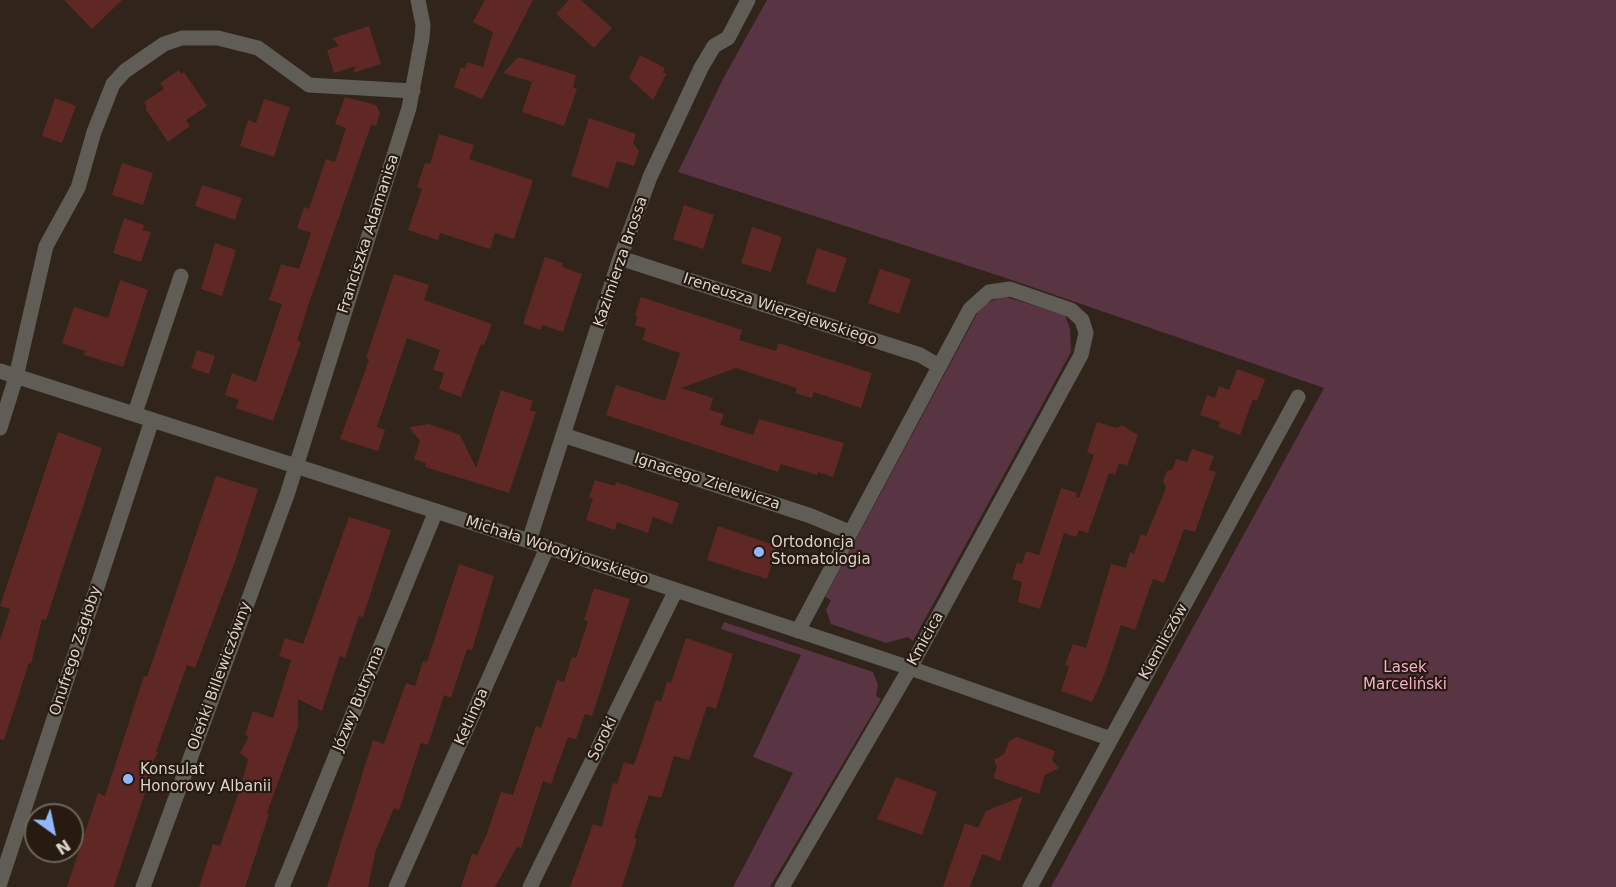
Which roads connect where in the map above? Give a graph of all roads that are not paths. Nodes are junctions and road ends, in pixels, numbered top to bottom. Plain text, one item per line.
1 (418, 0) edge
2 (748, 0) edge
3 (413, 91) junction
4 (620, 258) junction
5 (181, 276) dead end
6 (939, 366) junction
7 (0, 371) edge
8 (16, 376) junction
9 (1298, 397) dead end
10 (135, 413) junction
11 (152, 420) junction
12 (0, 428) edge
13 (563, 435) junction
14 (296, 465) junction
15 (436, 511) junction
16 (849, 532) junction
17 (529, 541) junction
18 (547, 548) junction
19 (676, 590) junction
20 (798, 631) junction
21 (910, 668) junction
22 (1111, 739) junction
23 (0, 883) edge
24 (143, 887) edge
25 (282, 887) edge
26 (396, 887) edge
27 (530, 887) edge
28 (782, 887) edge
29 (1030, 887) edge

1 - 3 street, Franciszka Adamanisa
2 - 4 street, Kazimierza Brossa
3 - 8 street
3 - 14 street, Franciszka Adamanisa
4 - 6 street, Ireneusza Wierzejewskiego
4 - 13 street, Kazimierza Brossa
5 - 10 street
6 - 16 street
6 - 21 street, Kmicica
7 - 8 street, Michała Wołodyjowskiego
8 - 10 street, Michała Wołodyjowskiego
8 - 12 street
9 - 22 street, Kiemliczów
10 - 11 street, Michała Wołodyjowskiego
11 - 14 street, Michała Wołodyjowskiego
11 - 23 street, Onufrego Zagłoby
13 - 16 street, Ignacego Zielewicza
13 - 17 street, Kazimierza Brossa
14 - 15 street, Michała Wołodyjowskiego
14 - 24 street, Oleńki Billewiczówny
15 - 17 street, Michała Wołodyjowskiego
15 - 25 street, Józwy Butryma
16 - 20 street
17 - 18 street, Michała Wołodyjowskiego
18 - 19 street, Michała Wołodyjowskiego
18 - 26 street, Ketlinga
19 - 20 street, Michała Wołodyjowskiego
19 - 27 street, Soroki
20 - 21 street, Michała Wołodyjowskiego
21 - 22 street, Michała Wołodyjowskiego
21 - 28 street, Kmicica
22 - 29 street, Kiemliczów

